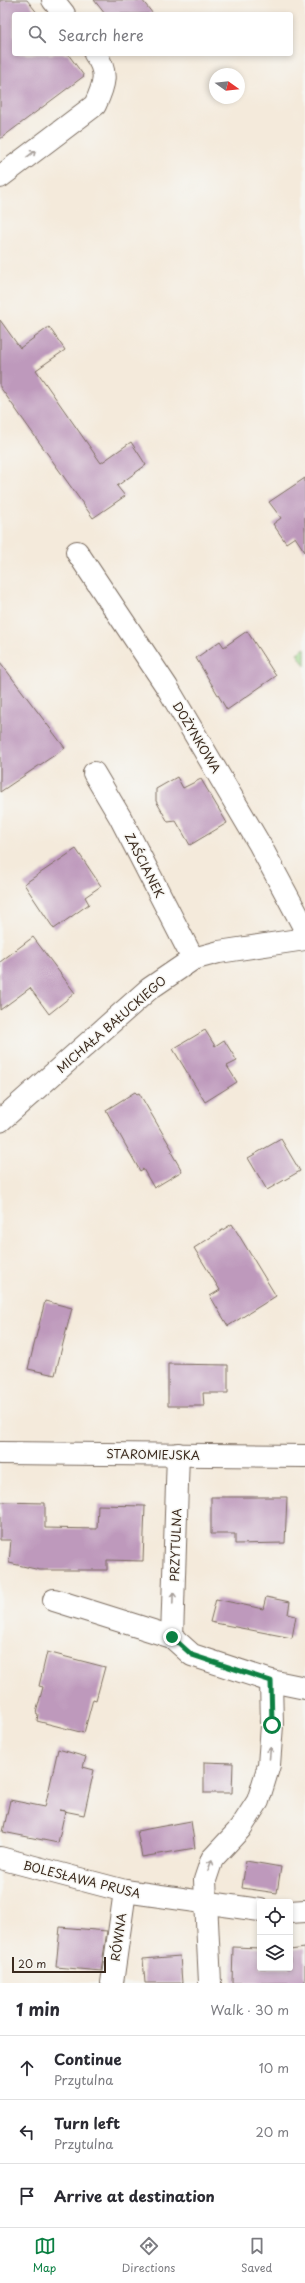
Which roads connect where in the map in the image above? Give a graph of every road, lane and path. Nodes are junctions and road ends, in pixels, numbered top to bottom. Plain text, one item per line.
1 (53, 0) edge
2 (62, 12) edge
3 (96, 56) edge
4 (0, 177) edge
5 (77, 552) dead end
6 (94, 773) dead end
7 (305, 929) edge
8 (305, 939) edge
9 (193, 959) junction
10 (0, 1121) edge
11 (0, 1453) edge
12 (178, 1454) junction
13 (305, 1456) edge
14 (54, 1600) dead end
15 (172, 1637) junction
16 (271, 1681) junction
17 (305, 1688) edge
18 (0, 1858) edge
19 (125, 1892) junction
20 (205, 1903) junction
21 (257, 1910) edge
22 (293, 1912) edge
23 (305, 1912) edge
24 (112, 1983) edge
25 (210, 1983) edge

1 - 2 street
4 -> 3 street
5 - 7 street, DOŻYNKOWA
6 - 9 street, ZAŚCIANEK
8 - 9 street, MICHAŁA BAŁUCKIEGO
9 - 10 street, MICHAŁA BAŁUCKIEGO
11 - 12 street, STAROMIEJSKA
12 - 13 street, STAROMIEJSKA
15 -> 12 street, PRZYTULNA
14 - 15 street
15 - 16 street
16 - 17 street
20 -> 16 street
18 - 19 street, BOLESŁAWA PRUSA
19 - 20 street, BOLESŁAWA PRUSA
19 - 24 street, RÓWNA
20 - 21 street, BOLESŁAWA PRUSA
20 - 25 street
22 - 23 street

